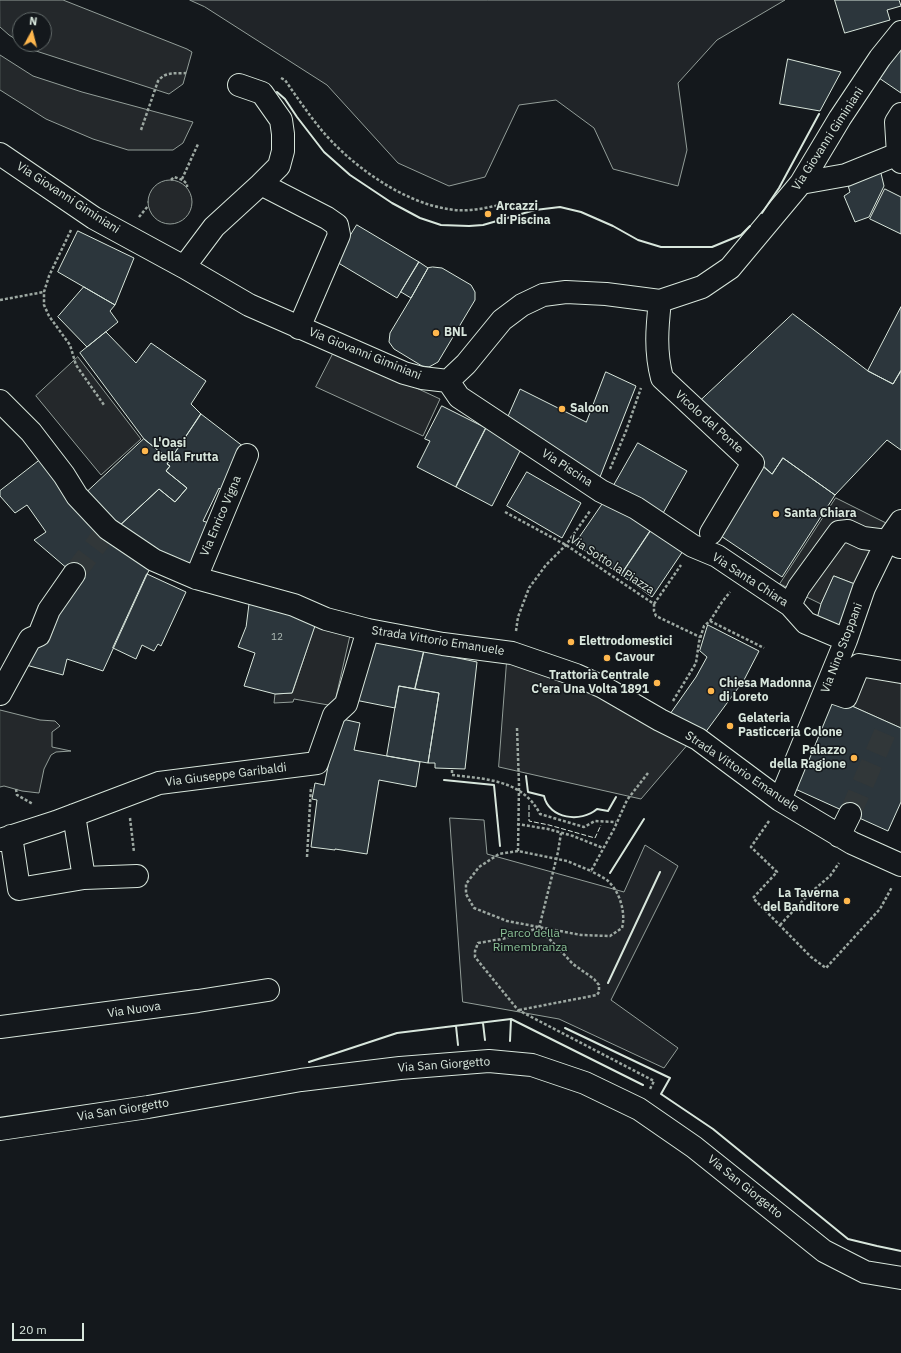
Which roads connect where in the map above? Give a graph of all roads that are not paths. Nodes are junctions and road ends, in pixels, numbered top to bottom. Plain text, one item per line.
1 (901, 32) edge
2 (239, 85) dead end
3 (901, 114) edge
4 (0, 154) edge
5 (900, 158) edge
6 (801, 183) junction
7 (261, 184) junction
8 (184, 267) junction
9 (660, 301) junction
10 (299, 328) junction
11 (448, 381) junction
12 (0, 400) edge
13 (247, 455) dead end
14 (901, 521) edge
15 (711, 533) dead end
16 (894, 544) edge
17 (693, 546) joint
18 (74, 574) tunnel mouth
19 (196, 578) junction
20 (790, 605) junction
21 (368, 630) junction
22 (846, 640) junction
23 (901, 672) edge
24 (826, 690) junction
25 (0, 694) edge
26 (776, 808) junction
27 (850, 814) tunnel mouth
28 (74, 815) junction
29 (839, 836) junction
30 (6, 838) edge
31 (897, 875) edge
32 (137, 876) road end
33 (84, 878) junction
34 (268, 990) dead end
35 (0, 1027) edge
36 (0, 1129) edge
37 (901, 1278) edge

1 - 6 street, Via Giovanni Giminiani
2 - 7 street
3 - 5 street
4 - 8 street, Via Giovanni Giminiani
5 - 6 street
6 - 9 street, Via Giovanni Giminiani
7 - 8 street
7 - 10 street
8 - 10 street, Via Giovanni Giminiani
9 - 11 street, Via Giovanni Giminiani
9 - 15 street, Vicolo del Ponte
10 - 11 street, Via Giovanni Giminiani
11 - 17 street, Via Piscina
12 - 19 street, Strada Vittorio Emanuele
13 - 19 street, Via Enrico Vigna
14 - 16 street, Via Nino Stoppani
16 - 20 street
16 - 22 street, Via Nino Stoppani
17 - 20 street, Via Santa Chiara
18 - 25 street
19 - 21 street, Strada Vittorio Emanuele
20 - 22 street, Via Santa Chiara
21 - 26 street, Strada Vittorio Emanuele
21 - 28 street, Via Giuseppe Garibaldi
22 - 24 street, Via Nino Stoppani
23 - 24 street
24 - 26 street, Via Nino Stoppani
26 - 29 street, Strada Vittorio Emanuele
27 - 29 street
28 - 30 street, Via Giuseppe Garibaldi
28 - 33 street
29 - 31 street, Strada Vittorio Emanuele
30 - 33 street
32 - 33 street
34 - 35 street, Via Nuova
36 - 37 street, Via San Giorgetto

